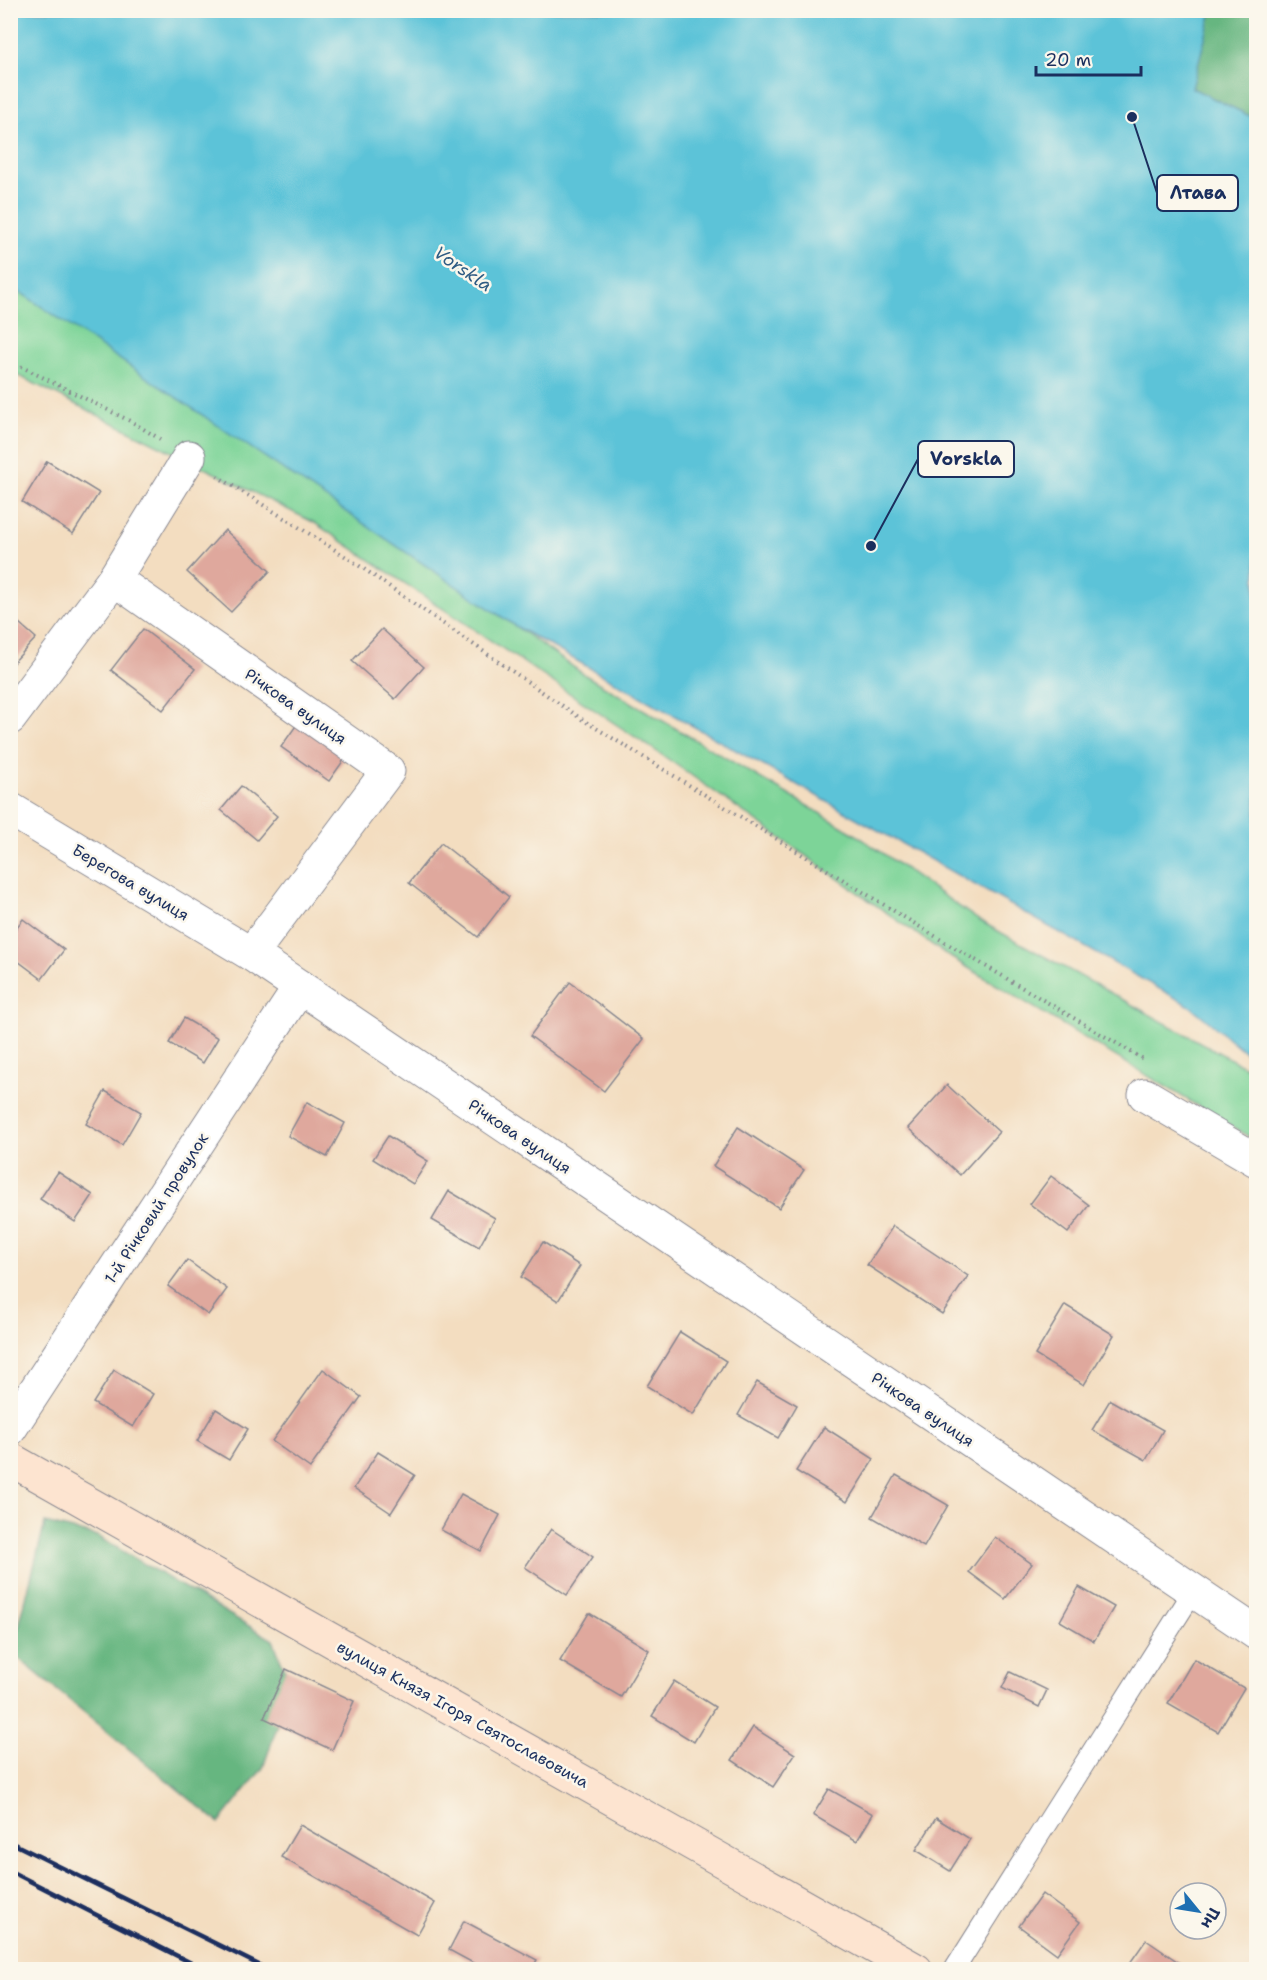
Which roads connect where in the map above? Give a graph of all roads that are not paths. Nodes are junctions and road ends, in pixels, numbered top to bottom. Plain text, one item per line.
1 (189, 457) road end
2 (114, 579) junction
3 (10, 718) edge
4 (10, 809) edge
5 (251, 954) junction
6 (300, 987) junction
7 (1150, 1081) road end
8 (1257, 1160) edge
9 (10, 1429) edge
10 (10, 1460) edge
11 (1192, 1592) junction
12 (1257, 1633) edge
13 (916, 1970) edge
14 (954, 1970) edge

1 - 2 street
2 - 3 street
2 - 5 street, Річкова вулиця
4 - 5 street, Берегова вулиця
5 - 6 street, Річкова вулиця
6 - 9 street, 1-й Річковий провулок
6 - 11 street, Річкова вулиця
7 - 8 street
10 - 13 street, вулиця Князя Ігоря Святославовича
11 - 12 street, Річкова вулиця
11 - 14 lane

